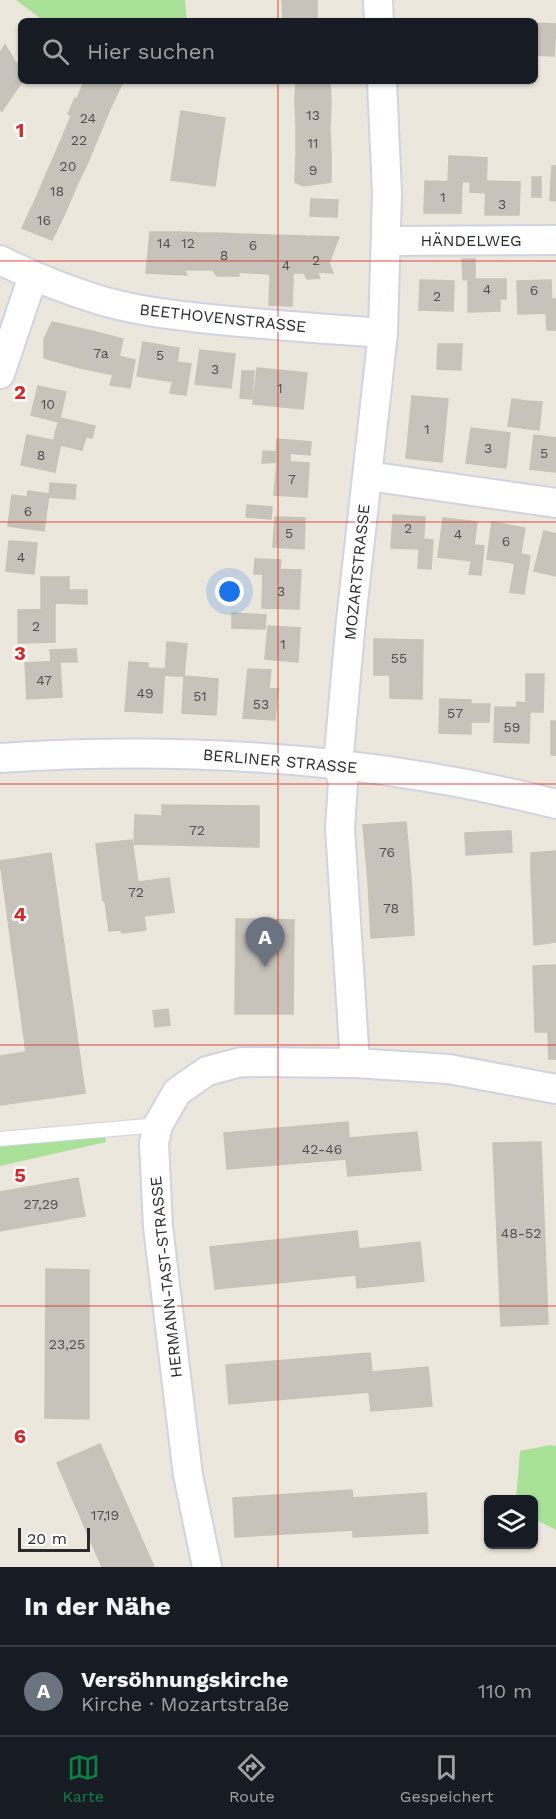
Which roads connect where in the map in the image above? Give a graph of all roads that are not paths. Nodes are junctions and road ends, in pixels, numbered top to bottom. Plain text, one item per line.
1 (382, 84) edge
2 (556, 240) edge
3 (386, 241) junction
4 (0, 260) edge
5 (33, 276) junction
6 (383, 333) junction
7 (0, 374) edge
8 (368, 476) junction
9 (556, 503) edge
10 (0, 758) edge
11 (338, 764) junction
12 (556, 804) edge
13 (355, 1063) junction
14 (556, 1089) edge
15 (158, 1125) junction
16 (0, 1139) edge
17 (207, 1567) edge

1 - 3 street, MOZARTSTRASSE
2 - 3 street, HÄNDELWEG
3 - 6 street, MOZARTSTRASSE
4 - 5 street, BEETHOVENSTRASSE
5 - 6 street, BEETHOVENSTRASSE
5 - 7 street
6 - 8 street, MOZARTSTRASSE
8 - 9 street
8 - 11 street, MOZARTSTRASSE
10 - 11 street, BERLINER STRASSE
11 - 12 street, BERLINER STRASSE
11 - 13 street, MOZARTSTRASSE
13 - 14 street, HERMANN-TAST-STRASSE
13 - 15 street, HERMANN-TAST-STRASSE
15 - 16 lane
15 - 17 street, HERMANN-TAST-STRASSE

